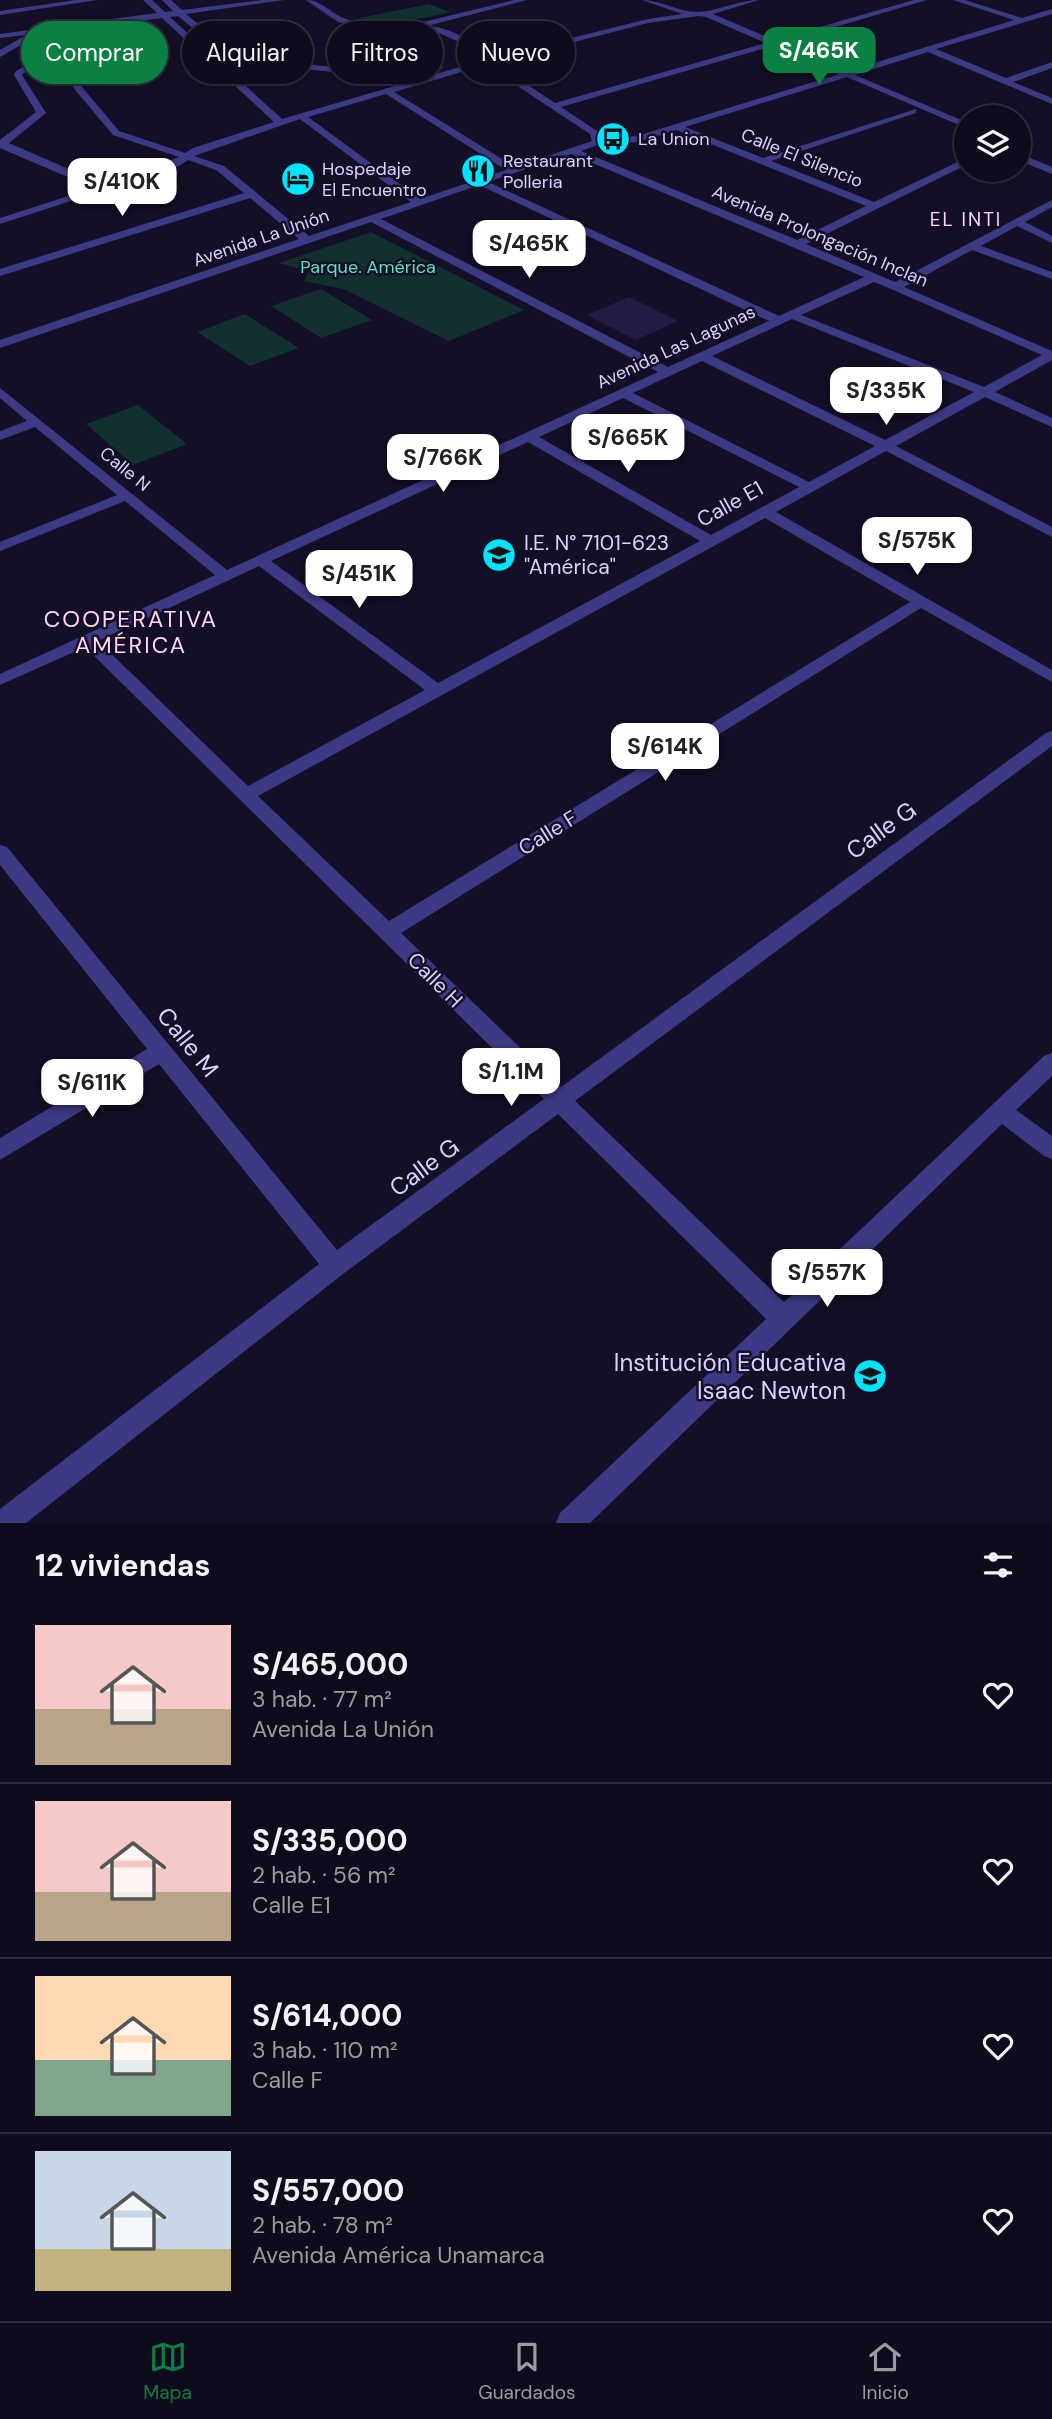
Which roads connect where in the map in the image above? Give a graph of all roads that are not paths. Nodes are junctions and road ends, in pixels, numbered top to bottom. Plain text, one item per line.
1 (93, 0) edge
2 (147, 0) edge
3 (166, 0) edge
4 (279, 0) edge
5 (310, 0) edge
6 (485, 0) edge
7 (523, 0) edge
8 (646, 0) edge
9 (726, 0) edge
10 (755, 0) edge
11 (923, 0) edge
12 (957, 0) edge
13 (500, 6) junction
14 (0, 13) edge
15 (687, 13) junction
16 (1050, 13) edge
17 (182, 15) junction
18 (165, 18) junction
19 (1021, 20) junction
20 (136, 21) edge
21 (155, 21) edge
22 (346, 21) edge
23 (440, 21) edge
24 (21, 33) edge
25 (0, 36) edge
26 (575, 40) edge
27 (21, 42) edge
28 (772, 42) junction
29 (761, 46) junction
30 (928, 49) junction
31 (0, 54) edge
32 (457, 64) edge
33 (1052, 65) edge
34 (457, 70) edge
35 (847, 74) junction
36 (836, 78) junction
37 (1007, 81) junction
38 (26, 84) edge
39 (75, 84) edge
40 (521, 84) edge
41 (385, 90) junction
42 (1052, 101) edge
43 (554, 106) junction
44 (913, 111) junction
45 (301, 116) junction
46 (954, 120) edge
47 (281, 122) junction
48 (676, 127) junction
49 (954, 129) edge
50 (2, 141) edge
51 (597, 142) junction
52 (573, 151) junction
53 (1031, 152) edge
54 (186, 156) junction
55 (763, 161) junction
56 (1031, 161) edge
57 (1052, 161) edge
58 (954, 167) edge
59 (1052, 170) edge
60 (515, 171) junction
61 (480, 182) junction
62 (102, 188) junction
63 (253, 194) junction
64 (419, 203) junction
65 (1052, 203) edge
66 (875, 205) junction
67 (374, 219) junction
68 (0, 221) edge
69 (1018, 222) junction
70 (1052, 240) edge
71 (308, 241) junction
72 (797, 244) junction
73 (972, 246) junction
74 (1, 271) edge
75 (1052, 276) edge
76 (872, 278) junction
77 (895, 287) junction
78 (785, 318) junction
79 (0, 344) edge
80 (1052, 355) edge
81 (702, 356) junction
82 (668, 372) junction
83 (0, 392) edge
84 (622, 392) junction
85 (985, 392) junction
86 (37, 422) junction
87 (1052, 423) edge
88 (0, 436) edge
89 (528, 436) junction
90 (886, 446) junction
91 (809, 487) junction
92 (127, 496) junction
93 (764, 512) junction
94 (1052, 533) edge
95 (710, 541) junction
96 (0, 547) edge
97 (260, 560) junction
98 (225, 576) junction
99 (922, 601) junction
100 (87, 640) junction
101 (1052, 677) edge
102 (0, 680) edge
103 (437, 691) junction
104 (1052, 737) edge
105 (246, 794) junction
106 (2, 858) edge
107 (387, 932) junction
108 (162, 1051) junction
109 (1052, 1062) edge
110 (557, 1101) junction
111 (1001, 1111) junction
112 (1052, 1149) edge
113 (0, 1150) edge
114 (335, 1266) junction
115 (784, 1319) junction
116 (4, 1523) edge
117 (570, 1523) edge

1 - 14 street
2 - 18 street
3 - 17 street
4 - 17 street
5 - 22 street
6 - 13 street
7 - 13 street
8 - 15 street
9 - 15 street
10 - 15 street
11 - 28 street
12 - 19 street
13 - 23 street
15 - 26 street
15 - 28 street
15 - 29 street
16 - 19 street
17 - 18 street
17 - 32 street
18 - 20 street
18 - 21 street
18 - 47 street
19 - 30 street
24 - 25 street
27 - 31 street
28 - 29 street
28 - 35 street
29 - 36 street
29 - 43 street
30 - 35 street
30 - 37 street
33 - 37 street
34 - 41 street
35 - 36 street
35 - 46 street
36 - 44 street
36 - 48 street
37 - 42 street
38 - 50 street
39 - 54 street
40 - 43 street
41 - 45 street
41 - 60 street
43 - 51 street
44 - 49 street
44 - 55 street
45 - 47 street
45 - 64 street
47 - 54 street
48 - 51 street
48 - 55 street, Calle El Silencio
50 - 62 street
51 - 52 street, Avenida La Unión
52 - 60 street, Avenida La Unión
52 - 72 street, Avenida Prolongación Inclan
53 - 57 street
54 - 62 street
54 - 63 street
55 - 66 street, Calle El Silencio
56 - 59 street
58 - 66 street
60 - 61 street, Avenida La Unión
61 - 64 street, Avenida La Unión
61 - 78 street
62 - 68 street
63 - 71 street
63 - 74 street
64 - 67 street, Avenida La Unión
65 - 69 street
66 - 72 street
67 - 71 street, Avenida La Unión
67 - 82 street
69 - 70 street
69 - 73 street
71 - 79 street, Avenida La Unión
72 - 76 street, Avenida Prolongación Inclan
73 - 75 street
73 - 77 street
76 - 77 street, Avenida Prolongación Inclan
76 - 78 street, Avenida Las Lagunas
77 - 80 street, Avenida Prolongación Inclan
78 - 81 street, Avenida Las Lagunas
78 - 85 street
80 - 85 street, Calle E1
81 - 82 street, Avenida Las Lagunas
81 - 90 street
82 - 84 street, Avenida Las Lagunas
83 - 86 street, Calle N
84 - 89 street, Avenida Las Lagunas
84 - 91 street
85 - 87 street
85 - 90 street, Calle E1
86 - 88 street
86 - 92 street, Calle N
89 - 95 street
89 - 97 street, Avenida Las Lagunas
90 - 91 street, Calle E1
90 - 94 street
91 - 93 street, Calle E1
92 - 96 street
92 - 98 street, Calle N
93 - 95 street, Calle E1
93 - 99 street
95 - 103 street, Calle E1
97 - 98 street, Avenida Las Lagunas
97 - 103 street
98 - 100 street, Avenida Las Lagunas
99 - 101 street
99 - 107 street, Calle F
100 - 102 street, Avenida Las Lagunas
100 - 105 street, Calle H
103 - 105 street, Calle E1
104 - 110 street, Calle G
105 - 107 street, Calle H
106 - 108 street, Calle M
107 - 110 street, Calle H
108 - 113 street
108 - 114 street, Calle M
109 - 111 street
110 - 114 street, Calle G
110 - 115 street, Calle H
111 - 112 street
111 - 115 street
114 - 116 street, Calle G
115 - 117 street

